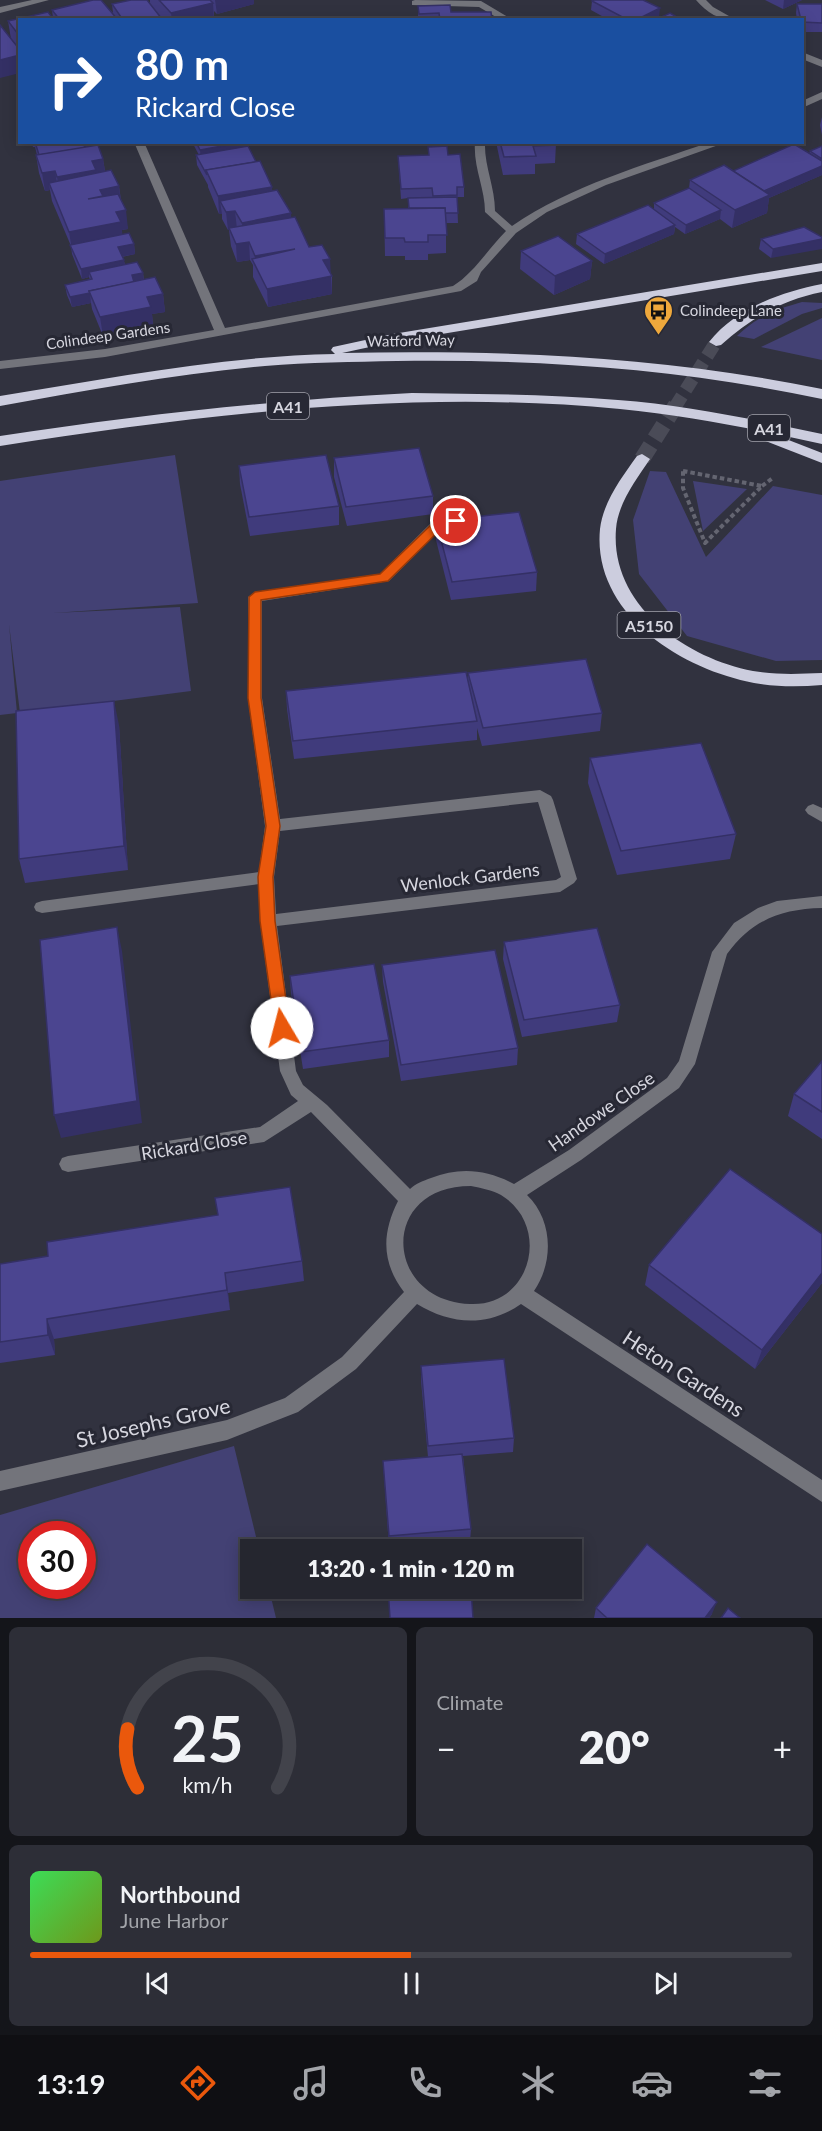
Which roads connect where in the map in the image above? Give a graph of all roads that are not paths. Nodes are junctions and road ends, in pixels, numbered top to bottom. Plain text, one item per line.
1 (44, 0) edge
2 (701, 0) edge
3 (416, 3) dead end
4 (0, 10) edge
5 (506, 18) edge
6 (728, 18) edge
7 (804, 56) edge
8 (822, 64) edge
9 (822, 94) edge
10 (804, 104) edge
11 (140, 144) edge
12 (480, 144) edge
13 (716, 144) edge
14 (512, 231) junction
15 (822, 267) edge
16 (822, 288) edge
17 (221, 333) junction
18 (716, 342) tunnel mouth
19 (298, 358) junction
20 (0, 365) edge
21 (822, 394) edge
22 (0, 401) edge
23 (717, 418) junction
24 (822, 440) edge
25 (0, 441) edge
26 (822, 458) edge
27 (642, 459) tunnel mouth
28 (472, 519) edge
29 (822, 679) edge
30 (273, 826) junction
31 (266, 877) junction
32 (822, 902) edge
33 (42, 907) dead end
34 (268, 921) junction
35 (310, 1102) junction
36 (68, 1164) dead end
37 (514, 1193) junction
38 (410, 1201) junction
39 (416, 1293) junction
40 (521, 1293) junction
41 (0, 1481) edge
42 (822, 1491) edge

1 - 4 street
2 - 6 street
3 - 5 street
7 - 8 street
9 - 10 street
11 - 17 street
12 - 14 street
13 - 14 street, Colindeep Gardens
14 - 17 street, Colindeep Gardens
15 - 19 highway
16 - 18 highway
17 - 20 street, Colindeep Gardens
19 - 21 highway, Watford Way
19 - 22 highway, Watford Way
23 - 24 highway, A41
23 - 25 highway, A41
23 - 26 highway
27 - 29 highway, A5150
28 - 30 street
30 - 31 street
30 - 34 street, Wenlock Gardens
31 - 33 street
31 - 34 street
32 - 37 street, Handowe Close
34 - 35 street
35 - 36 street, Rickard Close
35 - 38 street
37 - 38 street
37 - 40 street
38 - 39 street
39 - 40 street
39 - 41 street, St Josephs Grove
40 - 42 street, Heton Gardens

